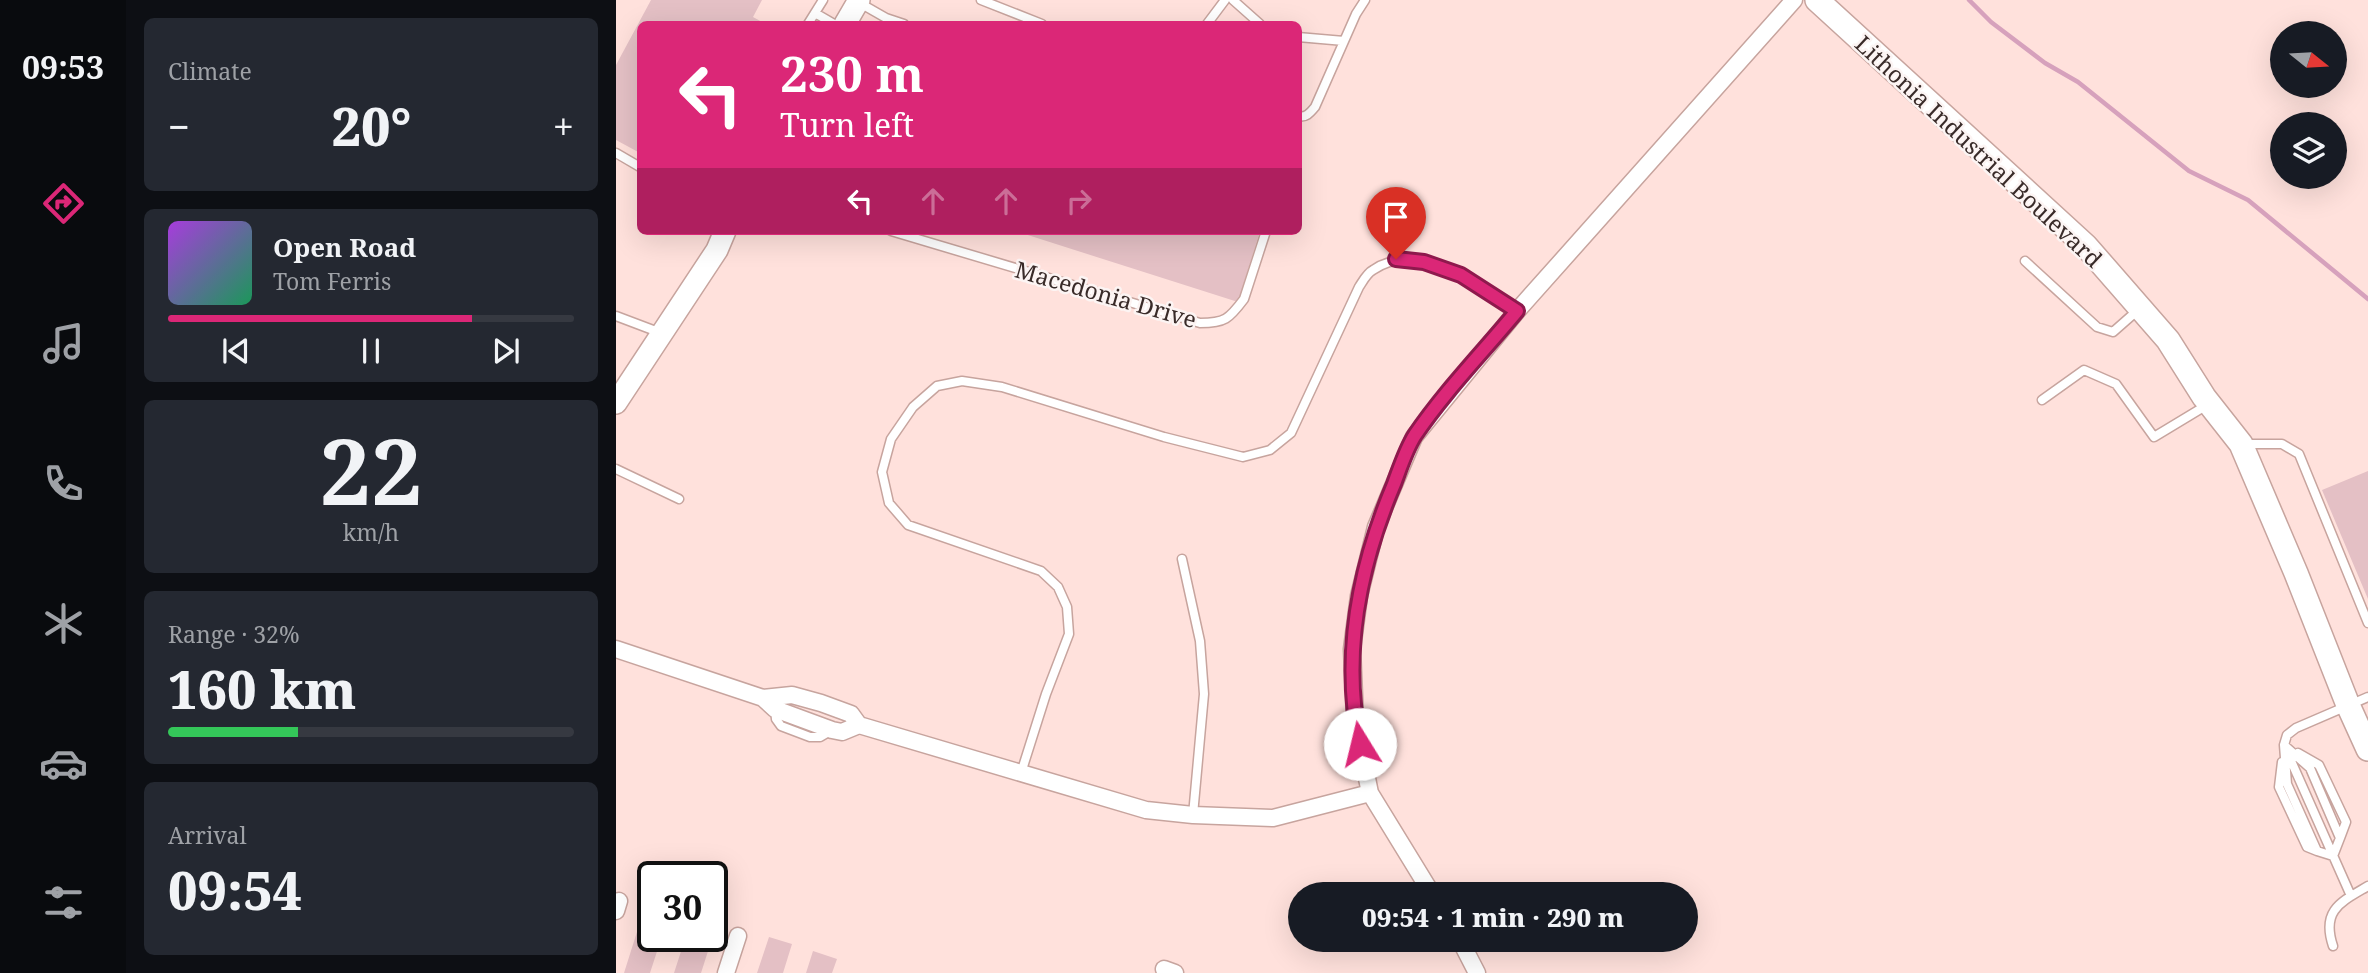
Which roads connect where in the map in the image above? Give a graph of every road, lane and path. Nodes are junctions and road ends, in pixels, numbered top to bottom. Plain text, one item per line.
1 (823, 0) edge
2 (981, 0) edge
3 (1225, 0) edge
4 (1233, 0) edge
5 (1365, 0) edge
6 (1794, 0) edge
7 (1817, 0) edge
8 (859, 1) edge
9 (815, 13) junction
10 (810, 21) edge
11 (829, 21) edge
12 (847, 21) edge
13 (893, 21) edge
14 (1034, 21) edge
15 (1209, 21) edge
16 (1258, 21) edge
17 (1302, 37) edge
18 (1344, 41) junction
19 (1302, 117) edge
20 (616, 153) edge
21 (637, 164) edge
22 (723, 235) edge
23 (904, 235) edge
24 (1264, 235) edge
25 (2025, 261) dead end
26 (2140, 308) junction
27 (1517, 311) junction
28 (616, 316) edge
29 (660, 333) junction
30 (2042, 400) dead end
31 (616, 403) edge
32 (2209, 404) junction
33 (2241, 444) junction
34 (616, 469) edge
35 (679, 499) dead end
36 (1182, 559) dead end
37 (2368, 623) edge
38 (616, 649) edge
39 (2358, 701) edge
40 (769, 703) junction
41 (821, 703) junction
42 (815, 724) junction
43 (859, 725) junction
44 (832, 730) junction
45 (2284, 745) junction
46 (2368, 749) edge
47 (1021, 773) junction
48 (1370, 793) junction
49 (1193, 815) junction
50 (2333, 856) junction
51 (1425, 882) edge
52 (2368, 886) edge
53 (2351, 896) junction
54 (738, 936) dead end
55 (2333, 946) dead end
56 (1467, 952) edge
57 (726, 973) edge
58 (1477, 973) edge

1 - 9 lane
2 - 14 lane
3 - 15 lane
4 - 16 lane
5 - 18 lane
6 - 27 street
7 - 26 main road, Lithonia Industrial Boulevard
8 - 12 street
8 - 13 lane
9 - 10 lane
9 - 11 lane
17 - 18 lane
18 - 19 lane
20 - 21 lane
22 - 29 street
23 - 24 lane, Macedonia Drive
25 - 26 lane
26 - 32 main road, Lithonia Industrial Boulevard
27 - 47 lane
27 - 48 street
28 - 29 lane
29 - 31 street
30 - 32 lane
32 - 33 main road, Lithonia Industrial Boulevard
33 - 37 lane
33 - 39 main road, Lithonia Industrial Boulevard
34 - 35 lane
36 - 49 lane
38 - 40 street
39 - 45 lane
39 - 46 main road, Lithonia Industrial Boulevard
40 - 41 street
40 - 42 street
40 - 44 lane
41 - 42 lane
41 - 43 street
42 - 44 street
43 - 44 street
43 - 47 street
45 - 50 lane
45 - 50 lane
45 - 50 lane
47 - 49 street
48 - 49 street
48 - 51 street
50 - 53 lane
52 - 53 lane
53 - 55 lane
54 - 57 street
56 - 58 street

